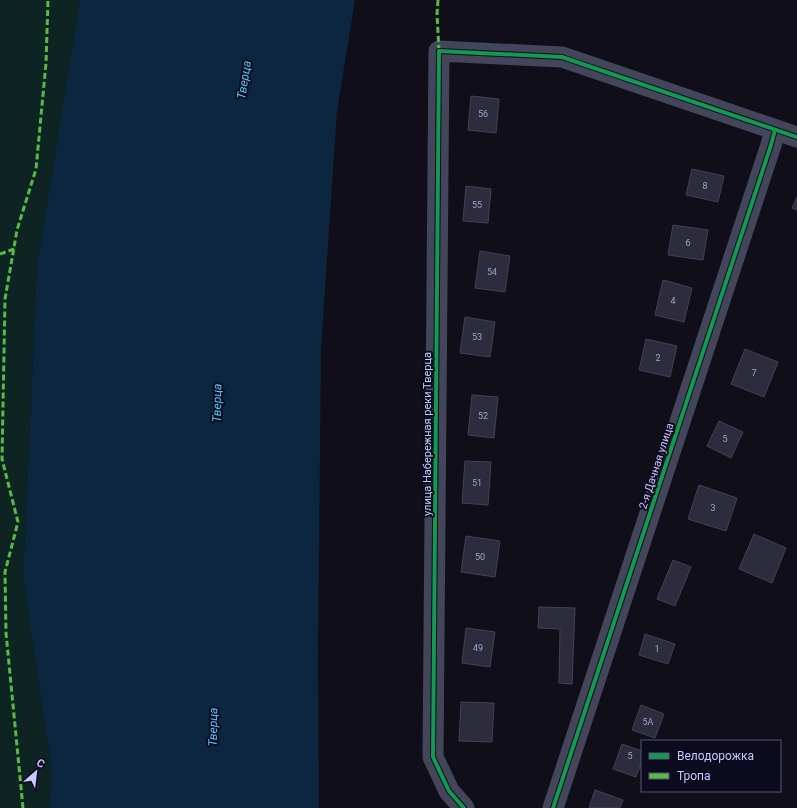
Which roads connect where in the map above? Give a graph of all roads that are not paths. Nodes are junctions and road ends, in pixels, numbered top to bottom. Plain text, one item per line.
1 (775, 130) junction
2 (797, 136) edge
3 (464, 808) edge
4 (552, 808) edge

1 - 2 street
1 - 3 street, улица Набережная реки Тверца
1 - 4 street, 2-я Дачная улица

